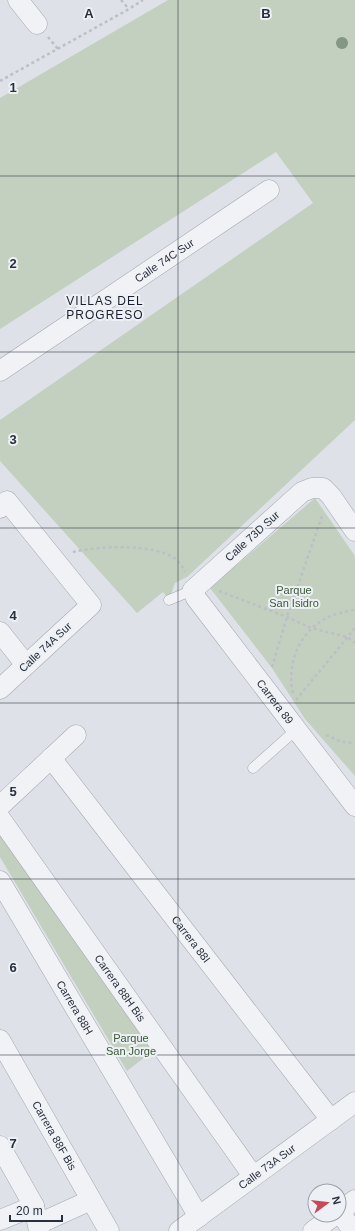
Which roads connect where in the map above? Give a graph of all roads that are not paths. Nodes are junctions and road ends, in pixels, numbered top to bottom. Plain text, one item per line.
1 (18, 0) edge
2 (37, 24) dead end
3 (269, 190) dead end
4 (0, 371) edge
5 (4, 505) edge
6 (355, 530) edge
7 (194, 594) junction
8 (169, 600) dead end
9 (0, 632) edge
10 (26, 665) junction
11 (0, 689) edge
12 (297, 729) junction
13 (76, 735) dead end
14 (51, 758) junction
15 (253, 768) dead end
16 (0, 806) edge
17 (355, 806) edge
18 (0, 818) edge
19 (0, 881) edge
20 (0, 1040) edge
21 (355, 1102) edge
22 (331, 1120) junction
23 (0, 1146) edge
24 (253, 1176) junction
25 (91, 1200) junction
26 (199, 1217) junction
27 (0, 1220) edge
28 (37, 1220) edge
29 (324, 1223) edge
30 (347, 1223) edge
31 (109, 1231) edge
32 (179, 1231) edge
33 (313, 1231) edge
34 (353, 1231) edge

1 - 2 street
3 - 4 street, Calle 74C Sur
5 - 10 street, Calle 74A Sur
6 - 7 street, Calle 73D Sur
7 - 8 lane
7 - 12 street, Carrera 89
9 - 10 street
10 - 11 street, Calle 74A Sur
12 - 15 lane
12 - 17 street, Carrera 89
13 - 14 street
14 - 16 street
14 - 22 street, Carrera 88I
18 - 24 street, Carrera 88H Bis
19 - 26 street, Carrera 88H
20 - 25 street, Carrera 88F Bis
21 - 22 street, Calle 73A Sur
22 - 24 street, Calle 73A Sur
23 - 28 street
24 - 26 street, Calle 73A Sur
25 - 28 street
25 - 31 street, Carrera 88F Bis
26 - 32 street, Calle 73A Sur
27 - 28 street
29 - 33 street
30 - 34 street

